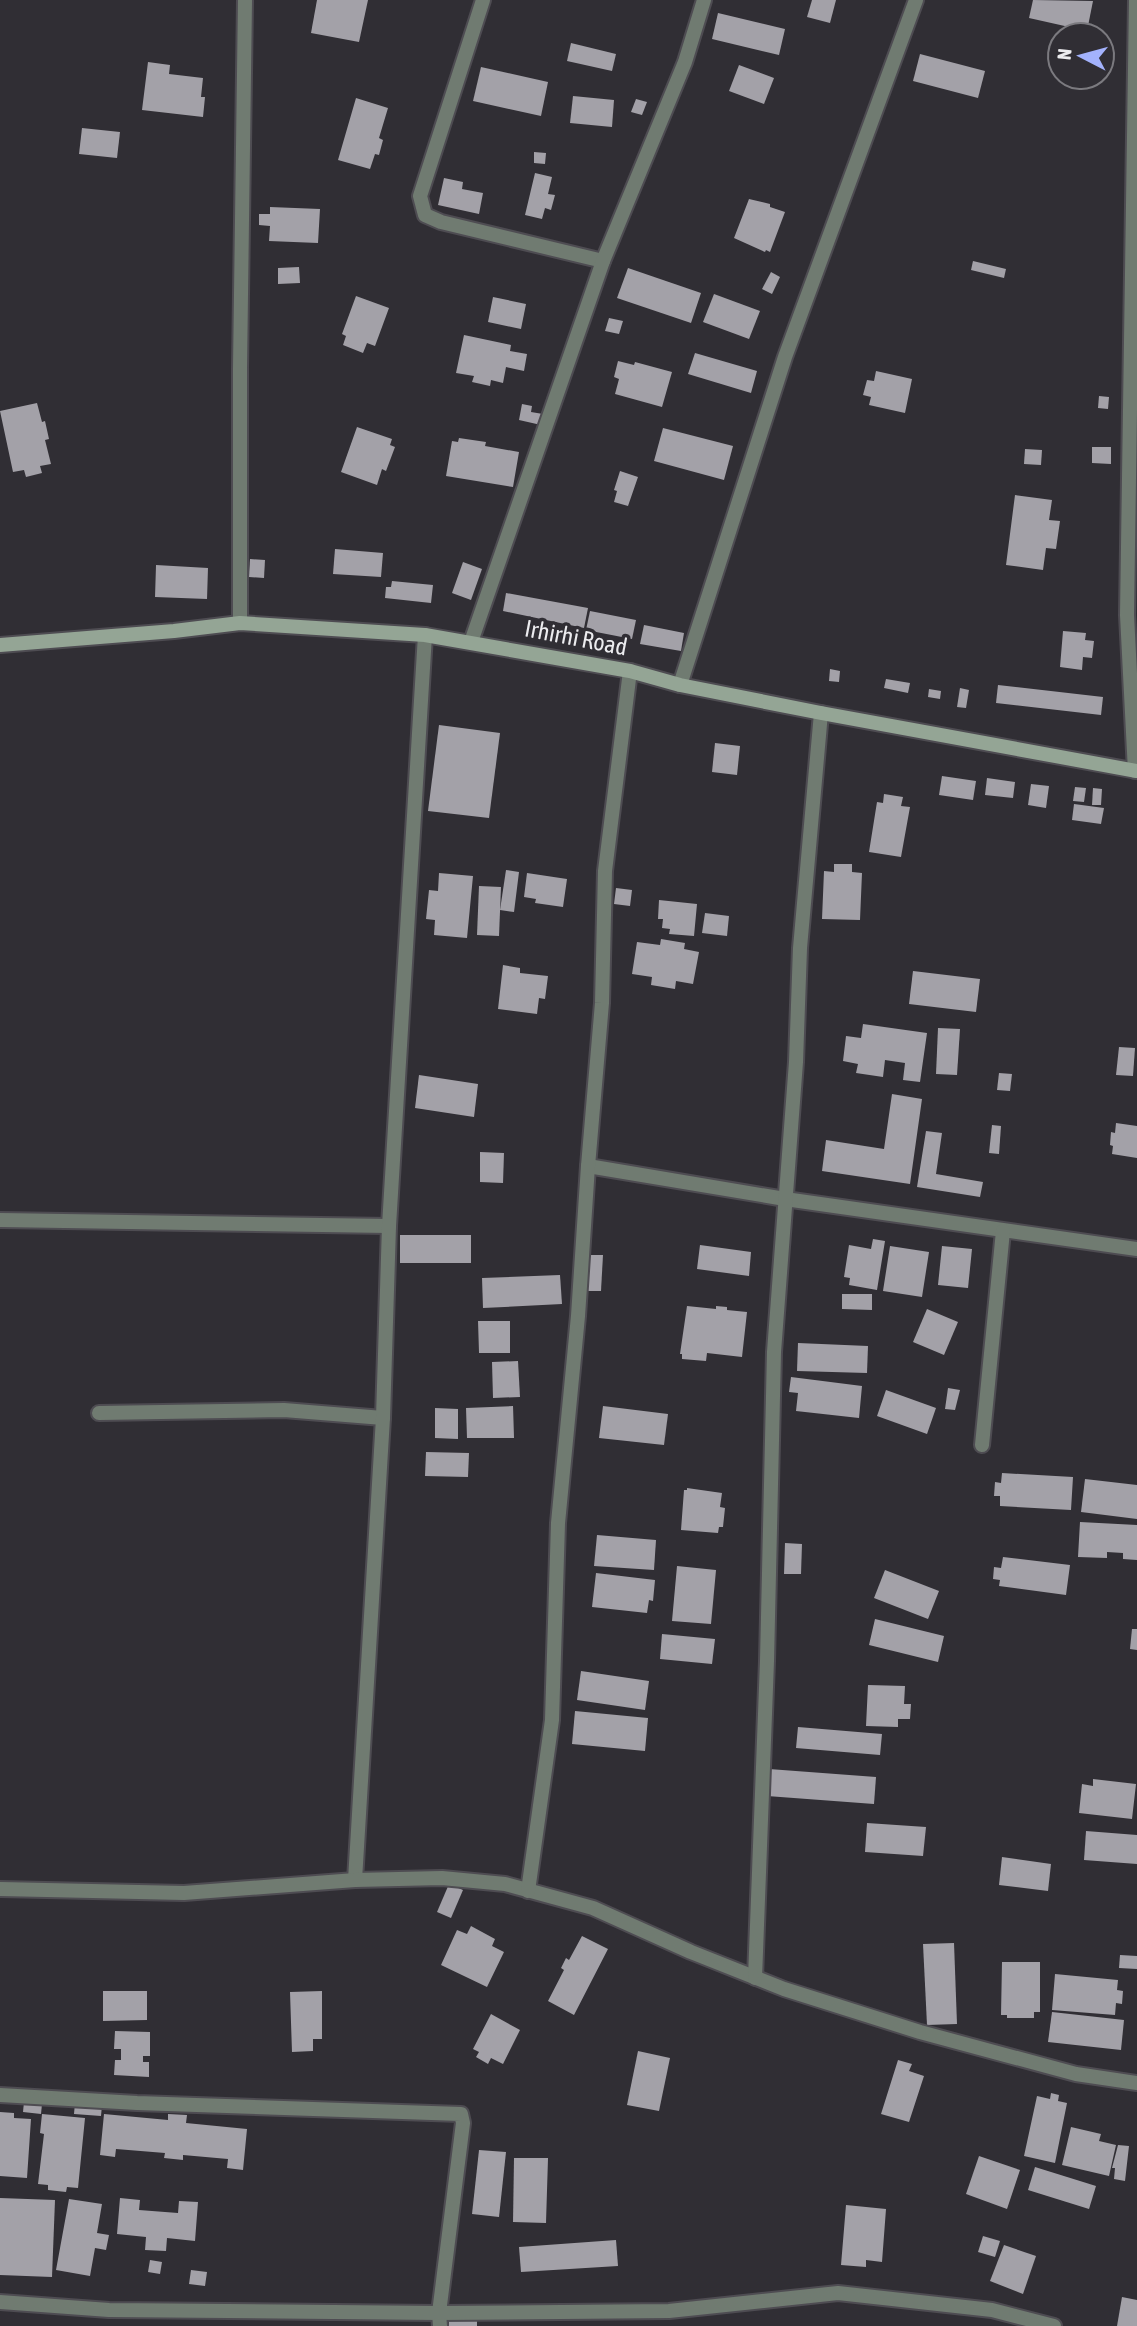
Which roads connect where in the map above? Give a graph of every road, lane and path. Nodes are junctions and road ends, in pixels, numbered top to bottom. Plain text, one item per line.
1 (246, 0) edge
2 (483, 0) edge
3 (705, 0) edge
4 (916, 0) edge
5 (1136, 0) edge
6 (603, 261) junction
7 (240, 623) junction
8 (425, 635) junction
9 (471, 642) junction
10 (0, 645) edge
11 (630, 671) junction
12 (680, 685) junction
13 (821, 713) junction
14 (1136, 771) edge
15 (588, 1166) junction
16 (785, 1199) junction
17 (0, 1220) edge
18 (388, 1226) junction
19 (1003, 1231) junction
20 (1137, 1249) edge
21 (99, 1413) dead end
22 (383, 1418) junction
23 (982, 1445) dead end
24 (355, 1880) junction
25 (0, 1889) edge
26 (528, 1891) junction
27 (755, 1978) junction
28 (1137, 2084) edge
29 (0, 2095) edge
30 (0, 2302) edge
31 (440, 2320) edge
32 (1054, 2326) edge

1 - 7 street
2 - 6 street
3 - 6 street
4 - 12 street
5 - 14 street
6 - 9 street
7 - 8 street, Irhirhi Road
7 - 10 street, Irhirhi Road
8 - 9 street, Irhirhi Road
8 - 18 street
9 - 11 street, Irhirhi Road
11 - 12 street, Irhirhi Road
11 - 15 street
12 - 13 street, Irhirhi Road
13 - 14 street, Irhirhi Road
13 - 16 street
15 - 16 street
15 - 26 street
16 - 19 street
16 - 27 street
17 - 18 street
18 - 22 street
19 - 20 street
19 - 23 street
21 - 22 street
22 - 24 street
24 - 25 street
24 - 26 street
26 - 27 street
27 - 28 street
29 - 31 street
30 - 31 street
31 - 32 street

